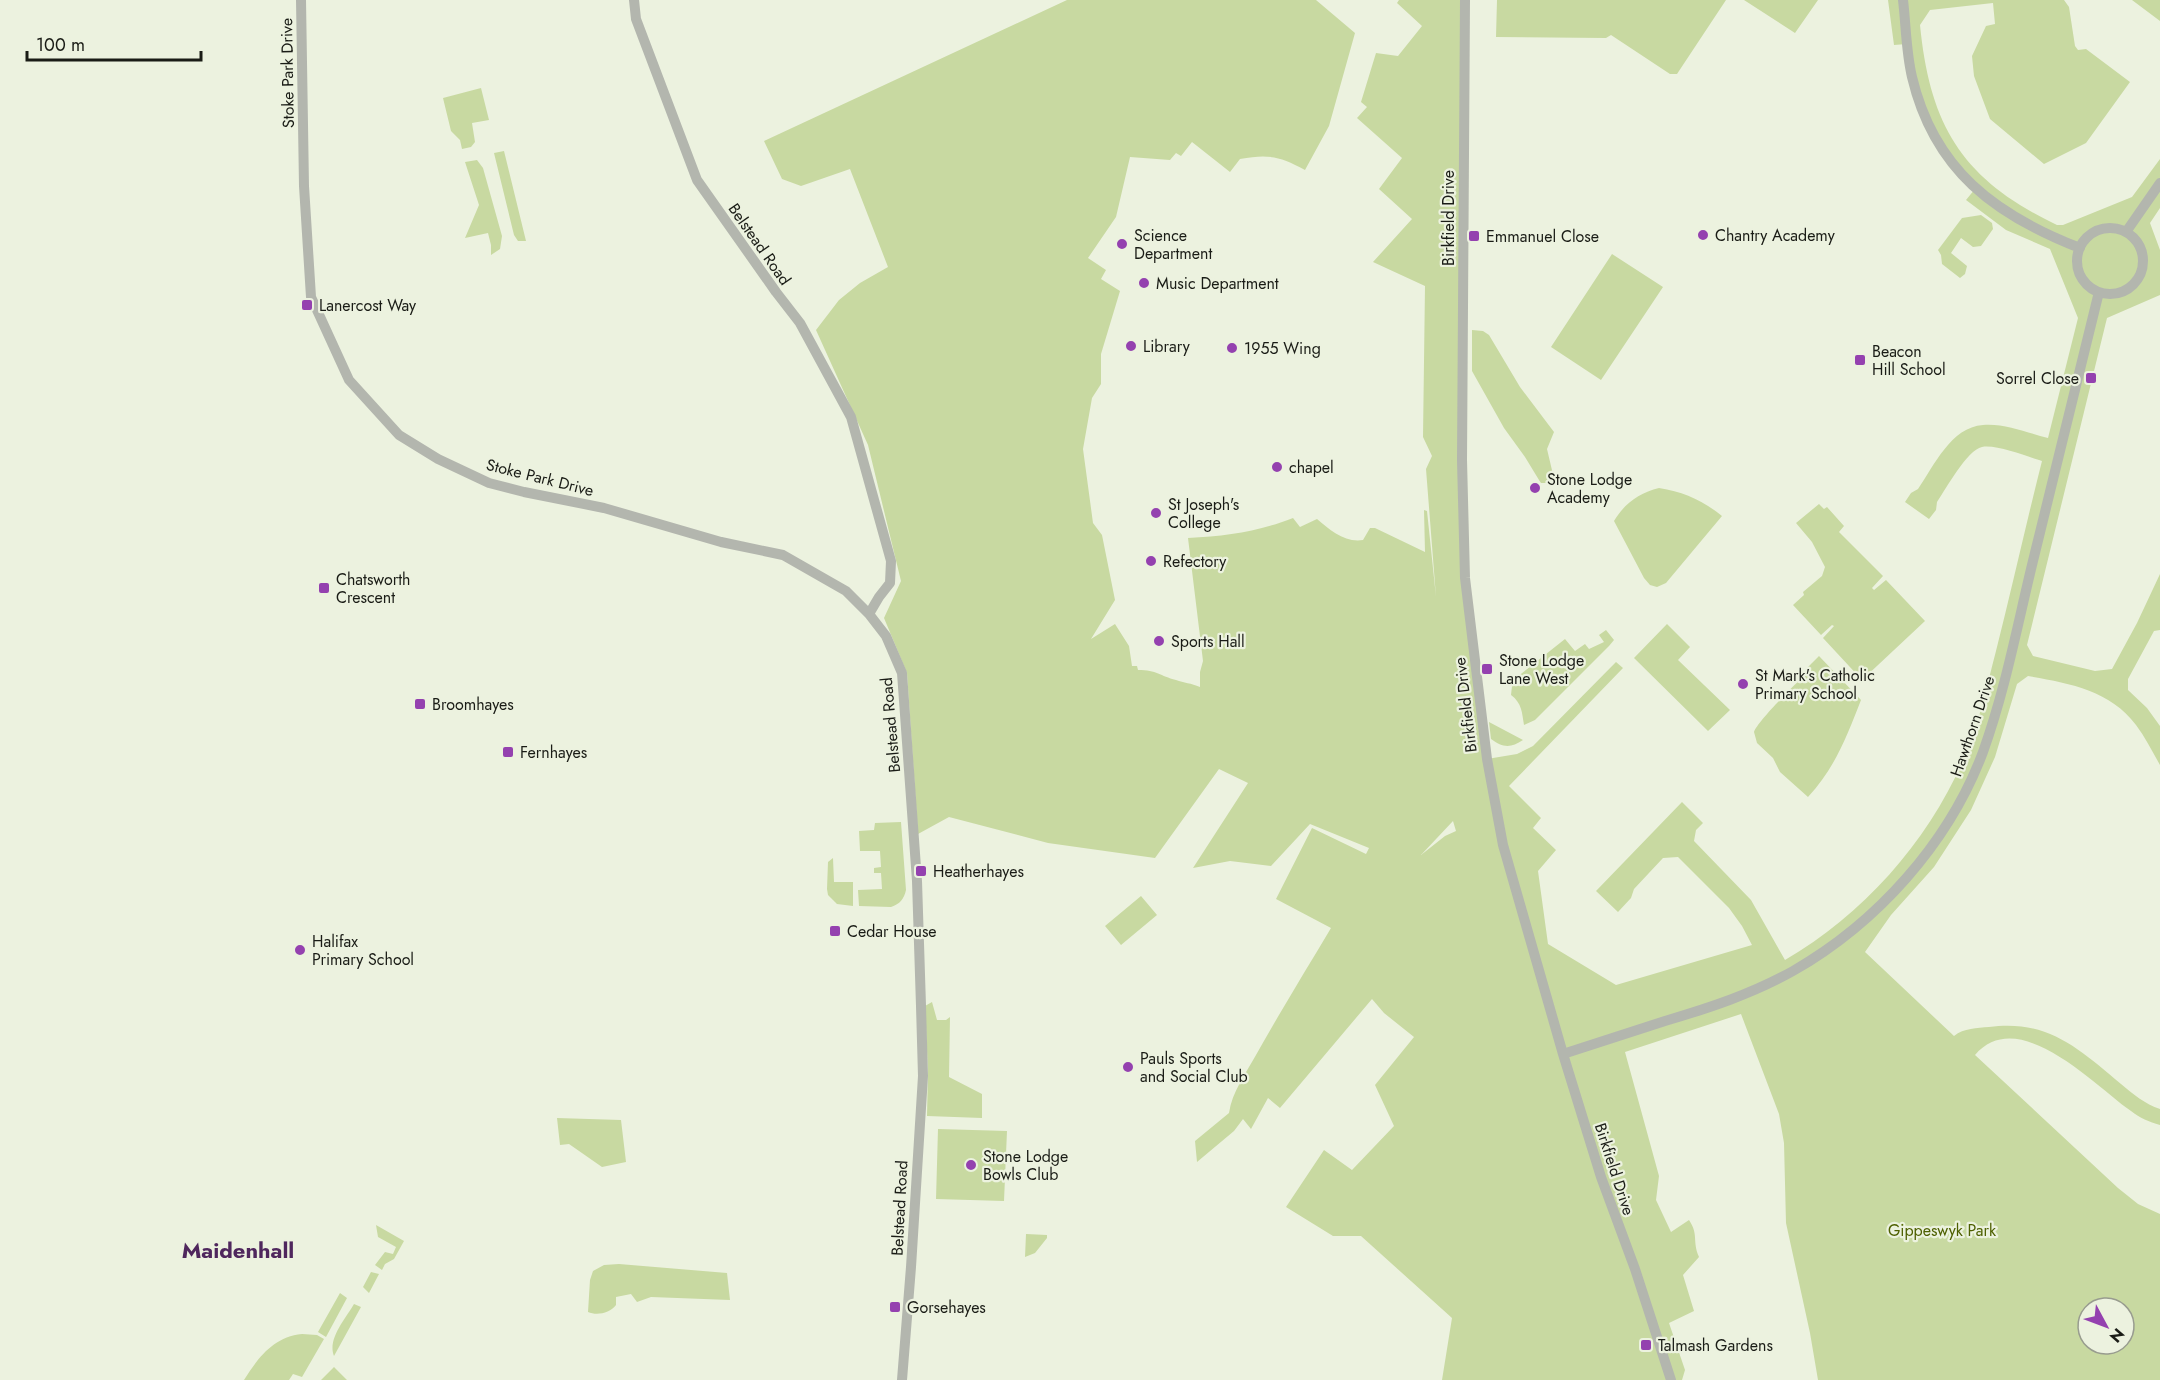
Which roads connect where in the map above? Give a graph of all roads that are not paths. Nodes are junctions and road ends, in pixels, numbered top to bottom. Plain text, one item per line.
1 (301, 0) edge
2 (634, 0) edge
3 (1465, 0) edge
4 (1903, 0) edge
5 (2160, 183) edge
6 (2126, 232) junction
7 (2080, 248) junction
8 (2099, 292) junction
9 (869, 614) junction
10 (1563, 1054) junction
11 (902, 1380) edge
12 (1671, 1380) edge

1 - 9 street, Stoke Park Drive
2 - 9 street, Belstead Road
3 - 10 street, Birkfield Drive
4 - 7 street
5 - 6 street
6 - 7 street
6 - 8 street
7 - 8 street
8 - 10 street, Hawthorn Drive
9 - 11 street, Belstead Road
10 - 12 street, Birkfield Drive

